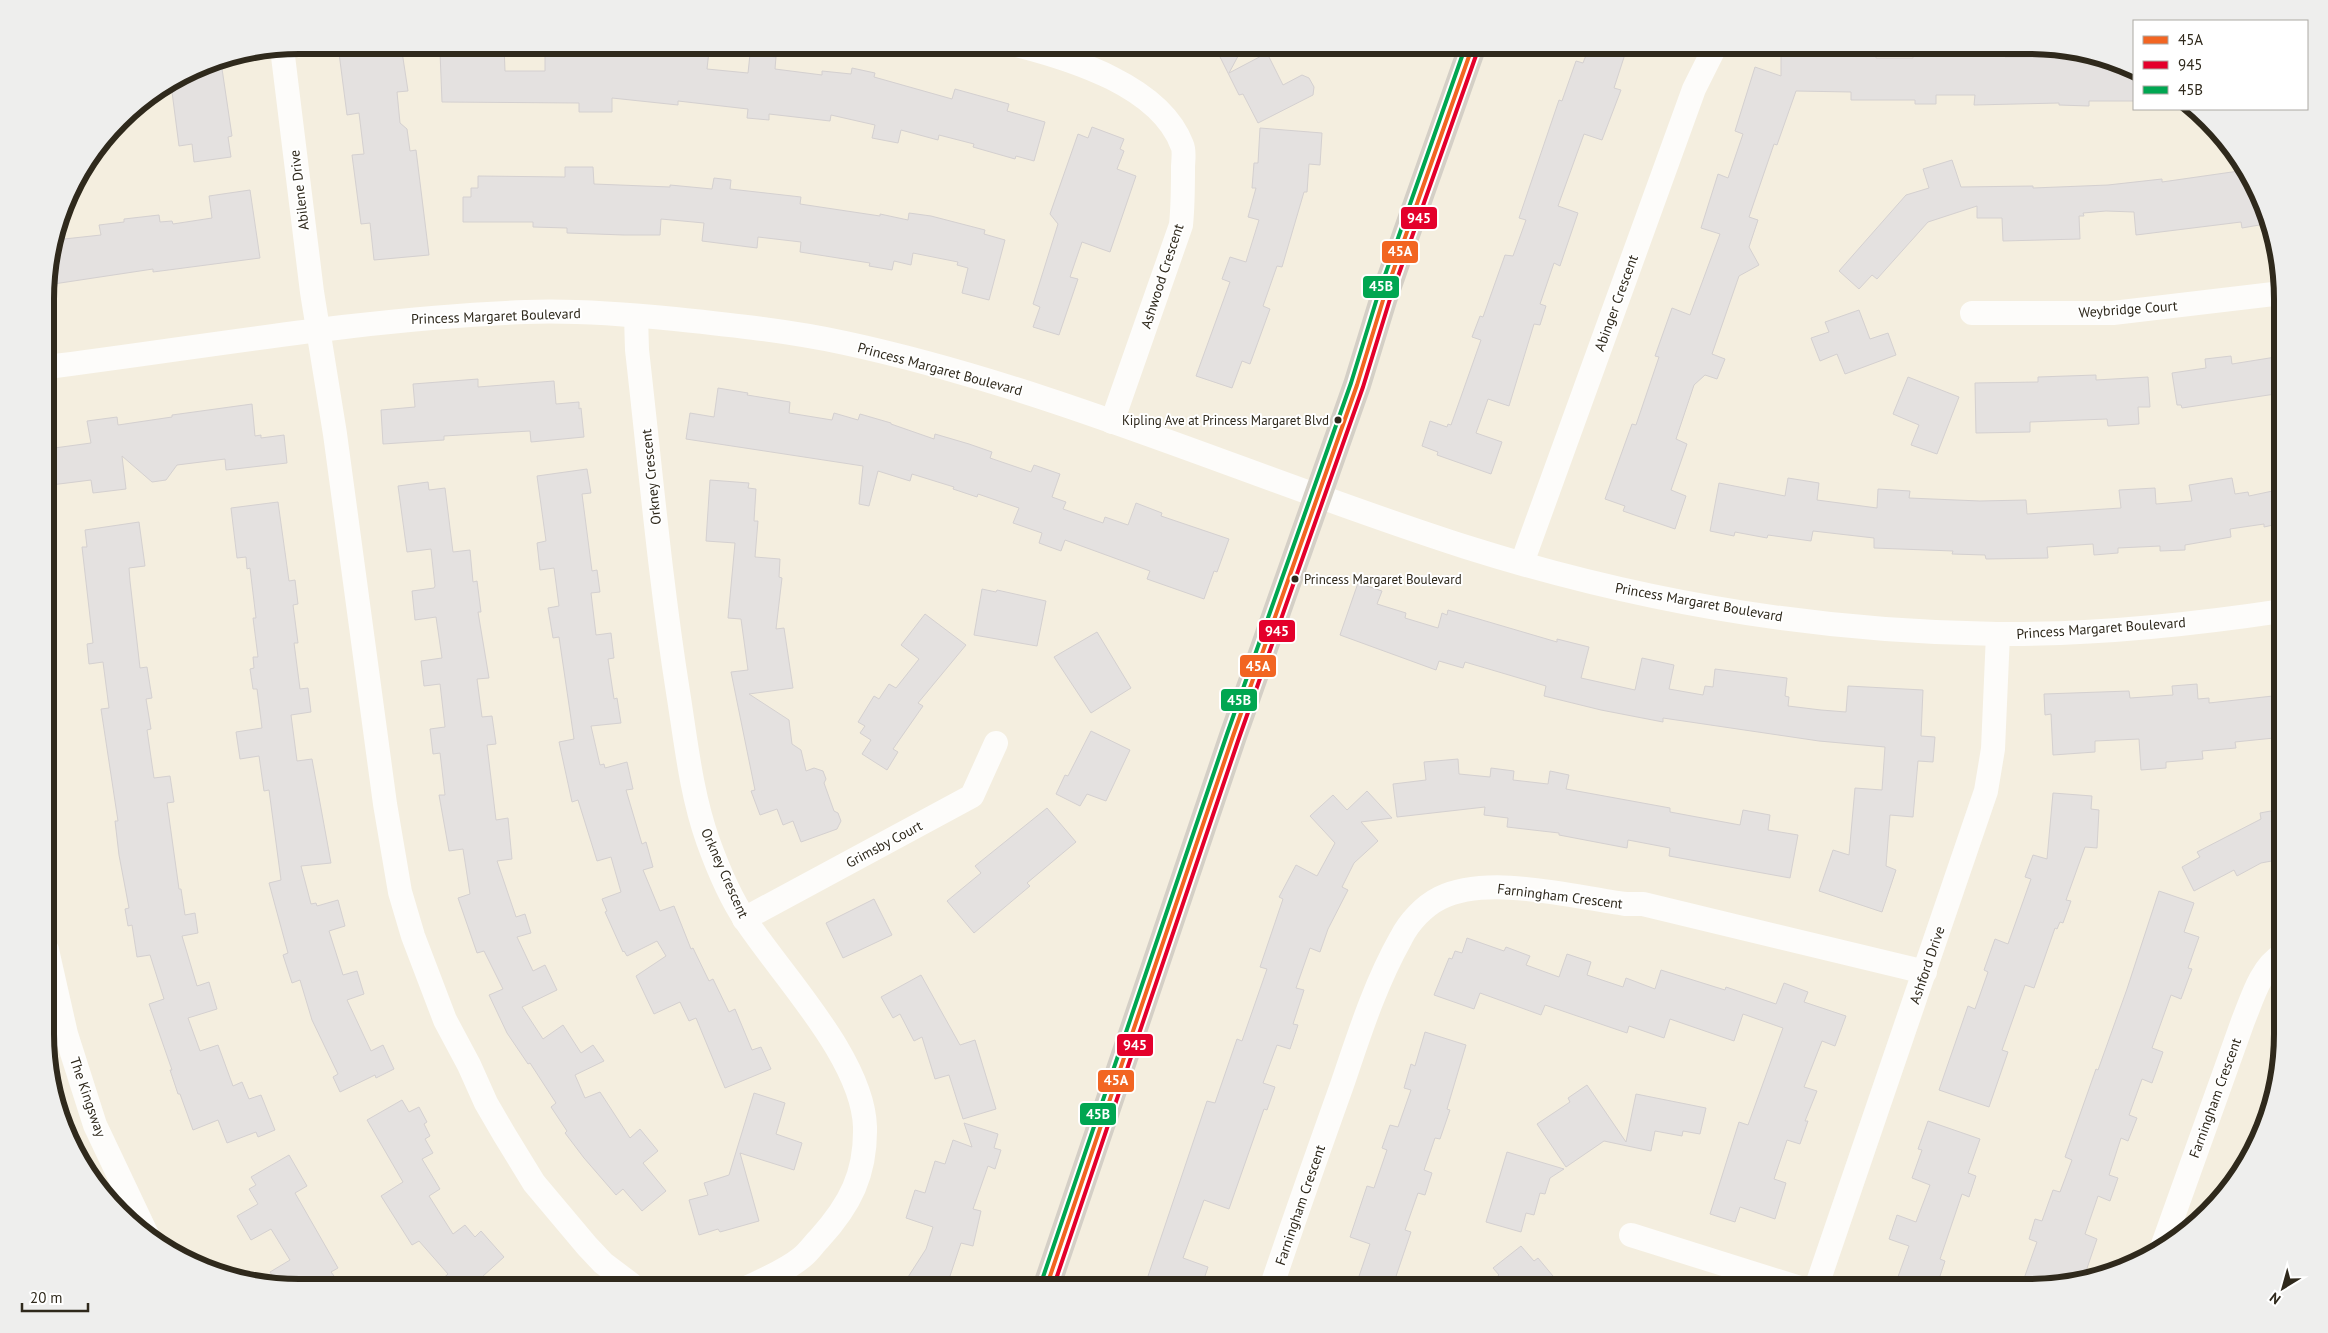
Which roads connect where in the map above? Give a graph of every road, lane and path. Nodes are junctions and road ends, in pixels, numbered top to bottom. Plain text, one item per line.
1 (283, 54) edge
2 (1050, 54) edge
3 (1470, 54) edge
4 (1712, 54) edge
5 (2274, 294) edge
6 (1972, 313) dead end
7 (636, 316) junction
8 (318, 331) junction
9 (54, 366) edge
10 (1112, 422) junction
11 (1317, 496) junction
12 (1522, 563) junction
13 (2274, 611) edge
14 (1998, 634) junction
15 (996, 743) dead end
16 (744, 919) junction
17 (2274, 959) edge
18 (1925, 972) junction
19 (54, 981) edge
20 (127, 1208) edge
21 (1630, 1235) dead end
22 (2165, 1238) edge
23 (625, 1279) edge
24 (767, 1279) edge
25 (1049, 1279) edge
26 (1274, 1279) edge
27 (1771, 1279) edge
28 (1819, 1279) edge

1 - 8 street, Abilene Drive
2 - 10 street, Ashwood Crescent
3 - 11 main road
4 - 12 street, Abinger Crescent
5 - 6 street, Weybridge Court
7 - 8 street, Princess Margaret Boulevard
7 - 10 street, Princess Margaret Boulevard
7 - 16 street, Orkney Crescent
8 - 9 street, Princess Margaret Boulevard
8 - 23 street
10 - 11 street, Princess Margaret Boulevard
11 - 12 street, Princess Margaret Boulevard
11 - 25 main road
12 - 14 street, Princess Margaret Boulevard
13 - 14 street, Princess Margaret Boulevard
14 - 18 street, Ashford Drive
15 - 16 street, Grimsby Court
16 - 24 street, Orkney Crescent
17 - 22 street, Farningham Crescent
18 - 26 street, Farningham Crescent
18 - 28 street, Ashford Drive
19 - 20 street, The Kingsway
21 - 27 street

